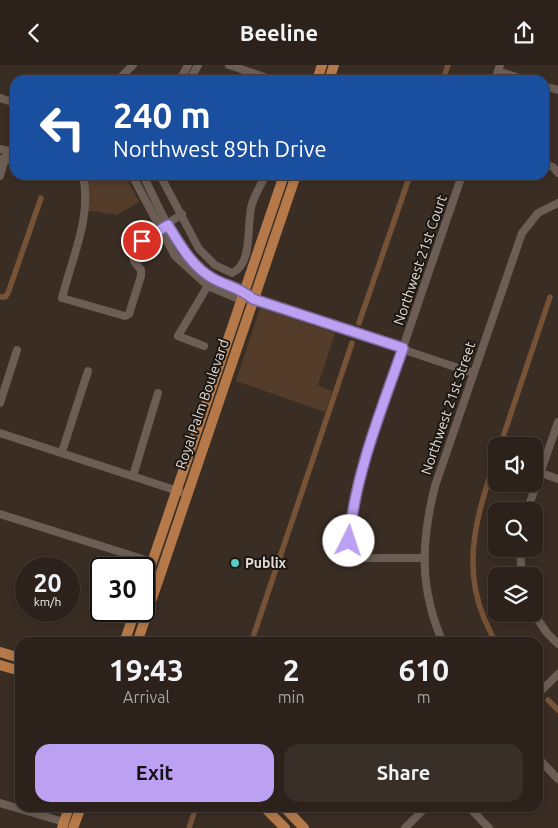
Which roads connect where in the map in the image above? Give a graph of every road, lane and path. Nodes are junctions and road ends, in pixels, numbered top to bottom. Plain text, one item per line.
1 (133, 65) edge
2 (229, 65) edge
3 (499, 68) edge
4 (123, 75) edge
5 (258, 75) edge
6 (514, 75) edge
7 (7, 151) edge
8 (2, 159) edge
9 (0, 176) edge
10 (84, 180) edge
11 (135, 180) edge
12 (146, 180) edge
13 (163, 180) edge
14 (264, 180) edge
15 (282, 180) edge
16 (294, 180) edge
17 (460, 180) edge
18 (558, 203) edge
19 (182, 214) junction
20 (168, 225) junction
21 (160, 230) junction
22 (212, 278) junction
23 (208, 287) junction
24 (243, 296) junction
25 (253, 299) junction
26 (204, 346) dead end
27 (403, 348) junction
28 (18, 349) dead end
29 (88, 371) dead end
30 (473, 373) junction
31 (158, 393) dead end
32 (0, 403) edge
33 (558, 422) edge
34 (0, 433) edge
35 (62, 452) junction
36 (543, 467) edge
37 (543, 474) edge
38 (132, 476) junction
39 (558, 479) edge
40 (182, 492) junction
41 (0, 514) edge
42 (136, 557) edge
43 (154, 557) edge
44 (423, 558) junction
45 (131, 622) edge
46 (540, 622) edge
47 (126, 637) edge
48 (139, 637) edge
49 (441, 637) edge
50 (558, 644) edge
51 (0, 652) edge
52 (15, 656) edge
53 (0, 665) edge
54 (15, 670) edge
55 (558, 674) edge
56 (543, 689) edge
57 (543, 763) edge
58 (558, 779) edge
59 (0, 803) edge
60 (15, 808) edge
61 (26, 812) edge
62 (67, 812) edge
63 (78, 812) edge
64 (269, 812) edge
65 (289, 812) edge
66 (421, 812) edge
67 (474, 812) edge
68 (63, 825) edge
69 (74, 828) edge
70 (285, 828) edge
71 (304, 828) edge
72 (405, 828) edge
73 (489, 828) edge

1 - 4 street
2 - 5 street
3 - 6 street
7 - 8 street
8 - 9 street
10 - 21 street
11 - 21 street
12 - 20 street
13 - 19 street
14 - 19 street
15 - 24 main road, Royal Palm Boulevard
16 - 25 main road, Royal Palm Boulevard
17 - 27 street, Northwest 21st Court
18 - 30 street, Northwest 21st Street
19 - 20 street
20 - 21 street
20 - 22 street
21 - 23 street
22 - 23 street
22 - 24 street
23 - 24 street
23 - 26 street
24 - 25 street
24 - 40 main road, Royal Palm Boulevard
25 - 27 street
25 - 40 main road, Royal Palm Boulevard
27 - 30 street
27 - 44 street, Northwest 21st Court
28 - 32 street
29 - 35 street
30 - 44 street, Northwest 21st Street
31 - 38 street
33 - 36 street
34 - 35 street
35 - 38 street
37 - 39 street
38 - 40 street
40 - 43 main road, Royal Palm Boulevard
40 - 48 main road, Royal Palm Boulevard
41 - 42 street
44 - 49 street, Northwest 21st Street
45 - 47 main road
46 - 50 street
51 - 52 main road
53 - 54 main road
55 - 56 street
57 - 58 street
59 - 60 street
61 - 68 street
62 - 68 main road
63 - 69 main road
64 - 70 main road
65 - 71 main road
66 - 72 street
67 - 73 street

